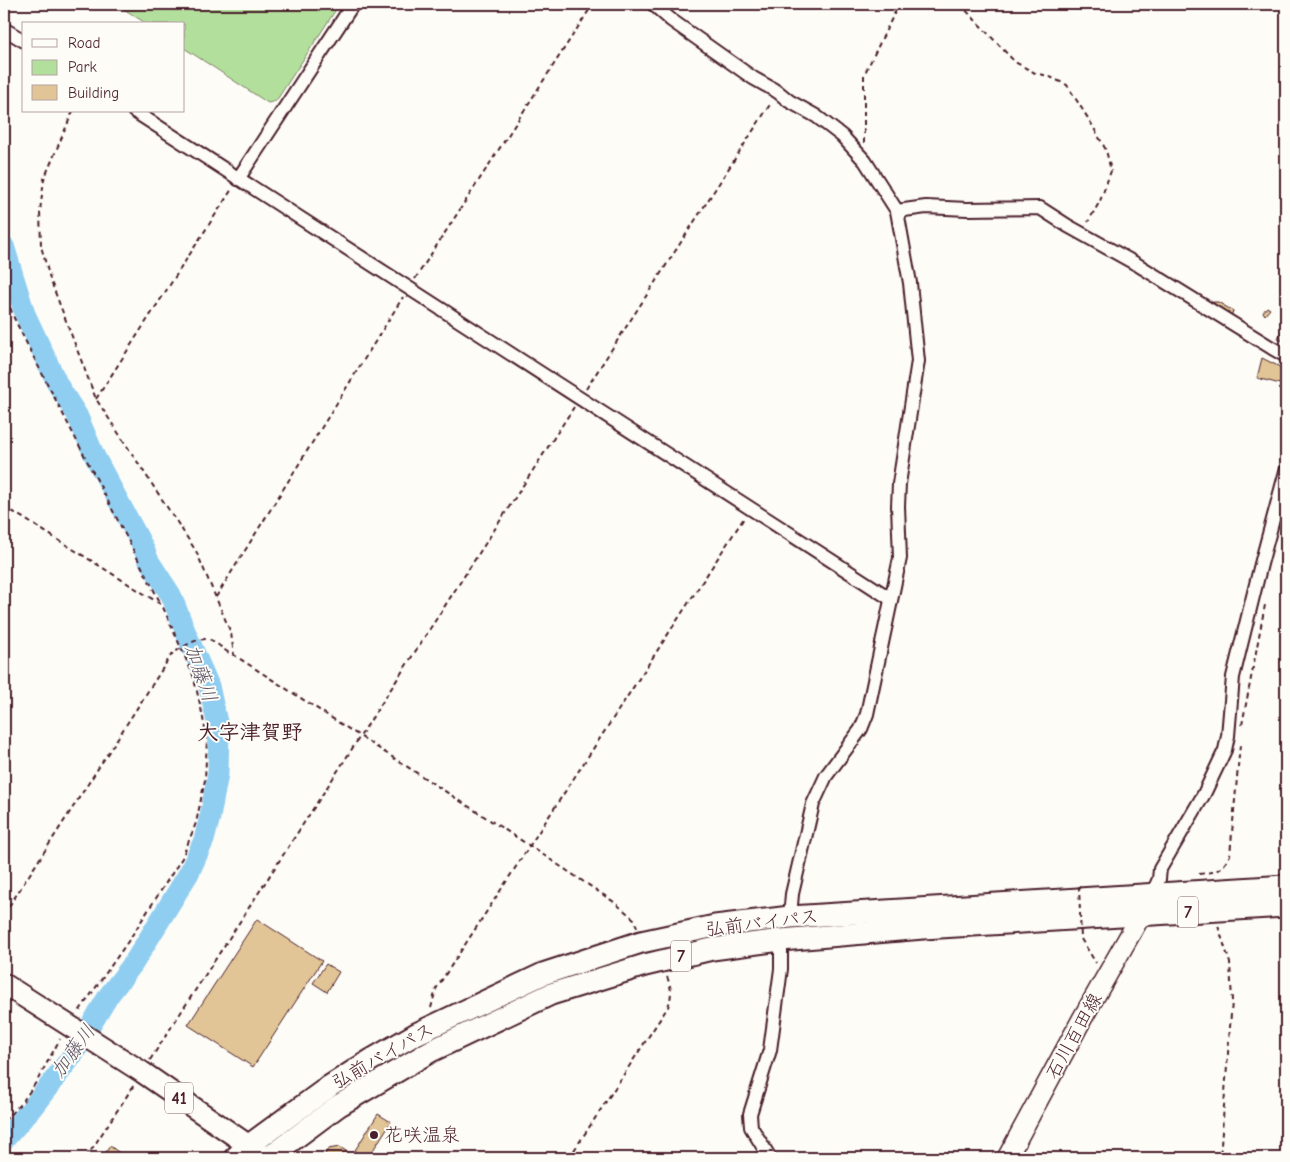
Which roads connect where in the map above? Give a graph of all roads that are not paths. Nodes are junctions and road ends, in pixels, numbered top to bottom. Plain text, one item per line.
1 (353, 4) edge
2 (653, 4) edge
3 (4, 29) edge
4 (22, 40) edge
5 (136, 112) edge
6 (238, 179) junction
7 (897, 211) junction
8 (1286, 356) edge
9 (1286, 471) edge
10 (891, 599) junction
11 (1286, 886) edge
12 (1152, 895) junction
13 (1234, 899) junction
14 (1286, 906) edge
15 (1142, 915) junction
16 (790, 917) junction
17 (781, 940) junction
18 (4, 984) edge
19 (242, 1152) edge
20 (267, 1158) edge
21 (770, 1158) edge
22 (1007, 1158) edge

1 - 6 street
2 - 7 street
3 - 4 street
5 - 6 street
6 - 10 street
7 - 8 street
7 - 10 street
9 - 12 street
10 - 16 street
11 - 13 highway, 弘前バイパス / 7
12 - 13 highway, 弘前バイパス / 7
12 - 15 main road, 石川百田線
12 - 16 highway, 弘前バイパス / 7
13 - 14 highway, 弘前バイパス / 7
13 - 15 highway, 弘前バイパス / 7
15 - 17 highway, 弘前バイパス / 7
15 - 22 main road, 石川百田線
16 - 19 highway, 弘前バイパス / 7
17 - 20 highway, 弘前バイパス / 7
17 - 21 street
18 - 19 main road, 41
19 - 20 main road, 41

